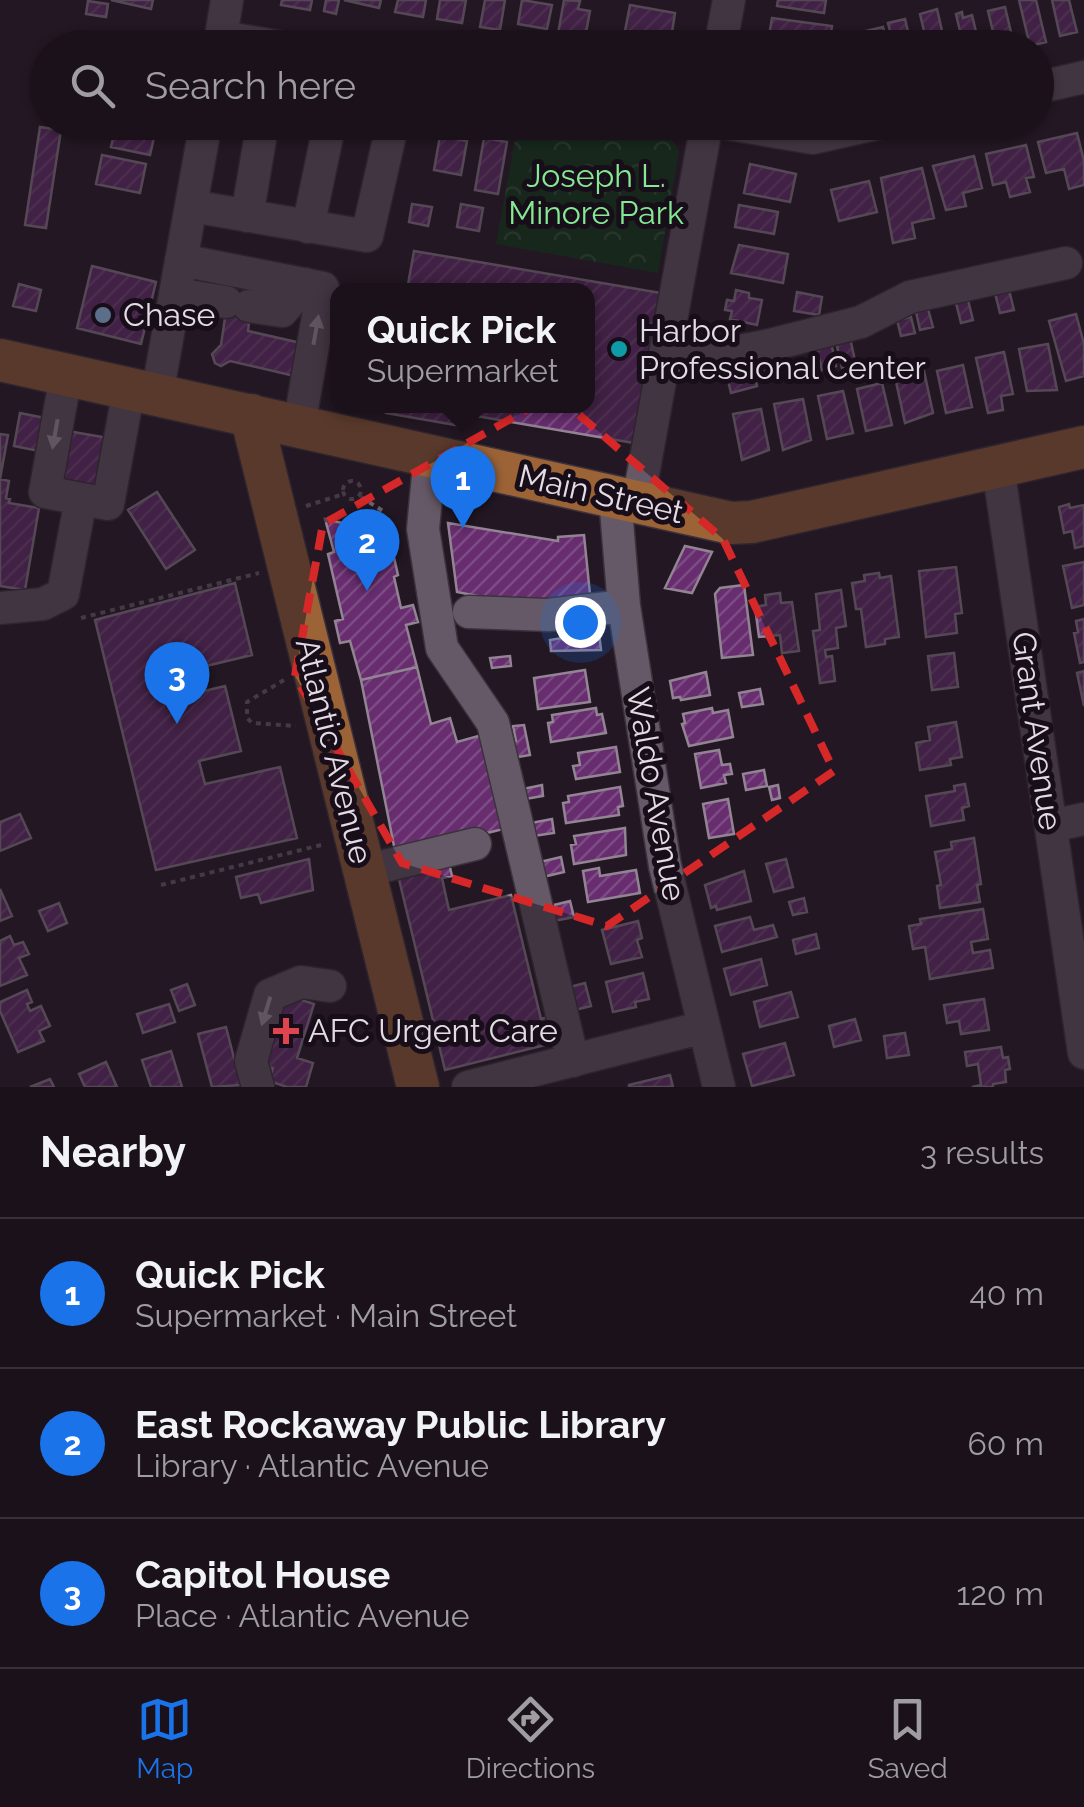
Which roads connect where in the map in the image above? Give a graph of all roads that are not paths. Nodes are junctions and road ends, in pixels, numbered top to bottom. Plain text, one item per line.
1 (227, 0) edge
2 (729, 0) edge
3 (222, 30) edge
4 (723, 30) edge
5 (1084, 77) edge
6 (1054, 84) edge
7 (203, 140) edge
8 (260, 140) edge
9 (326, 140) edge
10 (389, 140) edge
11 (704, 140) edge
12 (191, 206) junction
13 (246, 216) junction
14 (308, 227) junction
15 (181, 260) junction
16 (1066, 262) dead end
17 (322, 288) edge
18 (175, 294) junction
19 (0, 360) edge
20 (664, 365) junction
21 (66, 375) junction
22 (143, 392) junction
23 (250, 415) junction
24 (300, 426) junction
25 (1084, 447) edge
26 (430, 456) junction
27 (998, 468) junction
28 (627, 500) junction
29 (95, 502) junction
30 (624, 606) junction
31 (0, 608) edge
32 (470, 612) dead end
33 (1084, 819) edge
34 (1050, 826) junction
35 (476, 844) dead end
36 (364, 871) junction
37 (330, 986) dead end
38 (704, 1027) junction
39 (1084, 1053) edge
40 (573, 1060) junction
41 (258, 1087) edge
42 (418, 1087) edge
43 (468, 1087) edge
44 (719, 1087) edge

1 - 3 street
2 - 4 street
5 - 6 street
7 - 12 street
8 - 13 street
9 - 14 street
10 - 14 street
11 - 20 street, Waldo Avenue
12 - 13 street
12 - 15 street
13 - 14 street
15 - 17 street
15 - 18 street
16 - 20 street
17 - 18 street
24 -> 17 street
18 - 22 street
19 - 21 main road, Main Street
20 - 28 street, Waldo Avenue
21 - 22 main road, Main Street
21 -> 29 street
22 - 23 main road, Main Street
22 - 29 street
23 - 24 main road, Main Street
23 - 36 main road, Atlantic Avenue
24 - 26 main road, Main Street
25 - 27 main road, Main Street
26 - 28 main road, Main Street
26 - 40 street
27 - 28 main road, Main Street
27 - 34 street, Grant Avenue
28 - 30 street, Waldo Avenue
29 - 31 street
30 - 32 street
30 - 38 street, Waldo Avenue
33 - 34 street
34 - 39 street, Grant Avenue
35 - 36 street
36 - 42 main road, Atlantic Avenue
37 -> 41 street
38 - 40 street
38 - 44 street, Waldo Avenue
40 - 43 street

